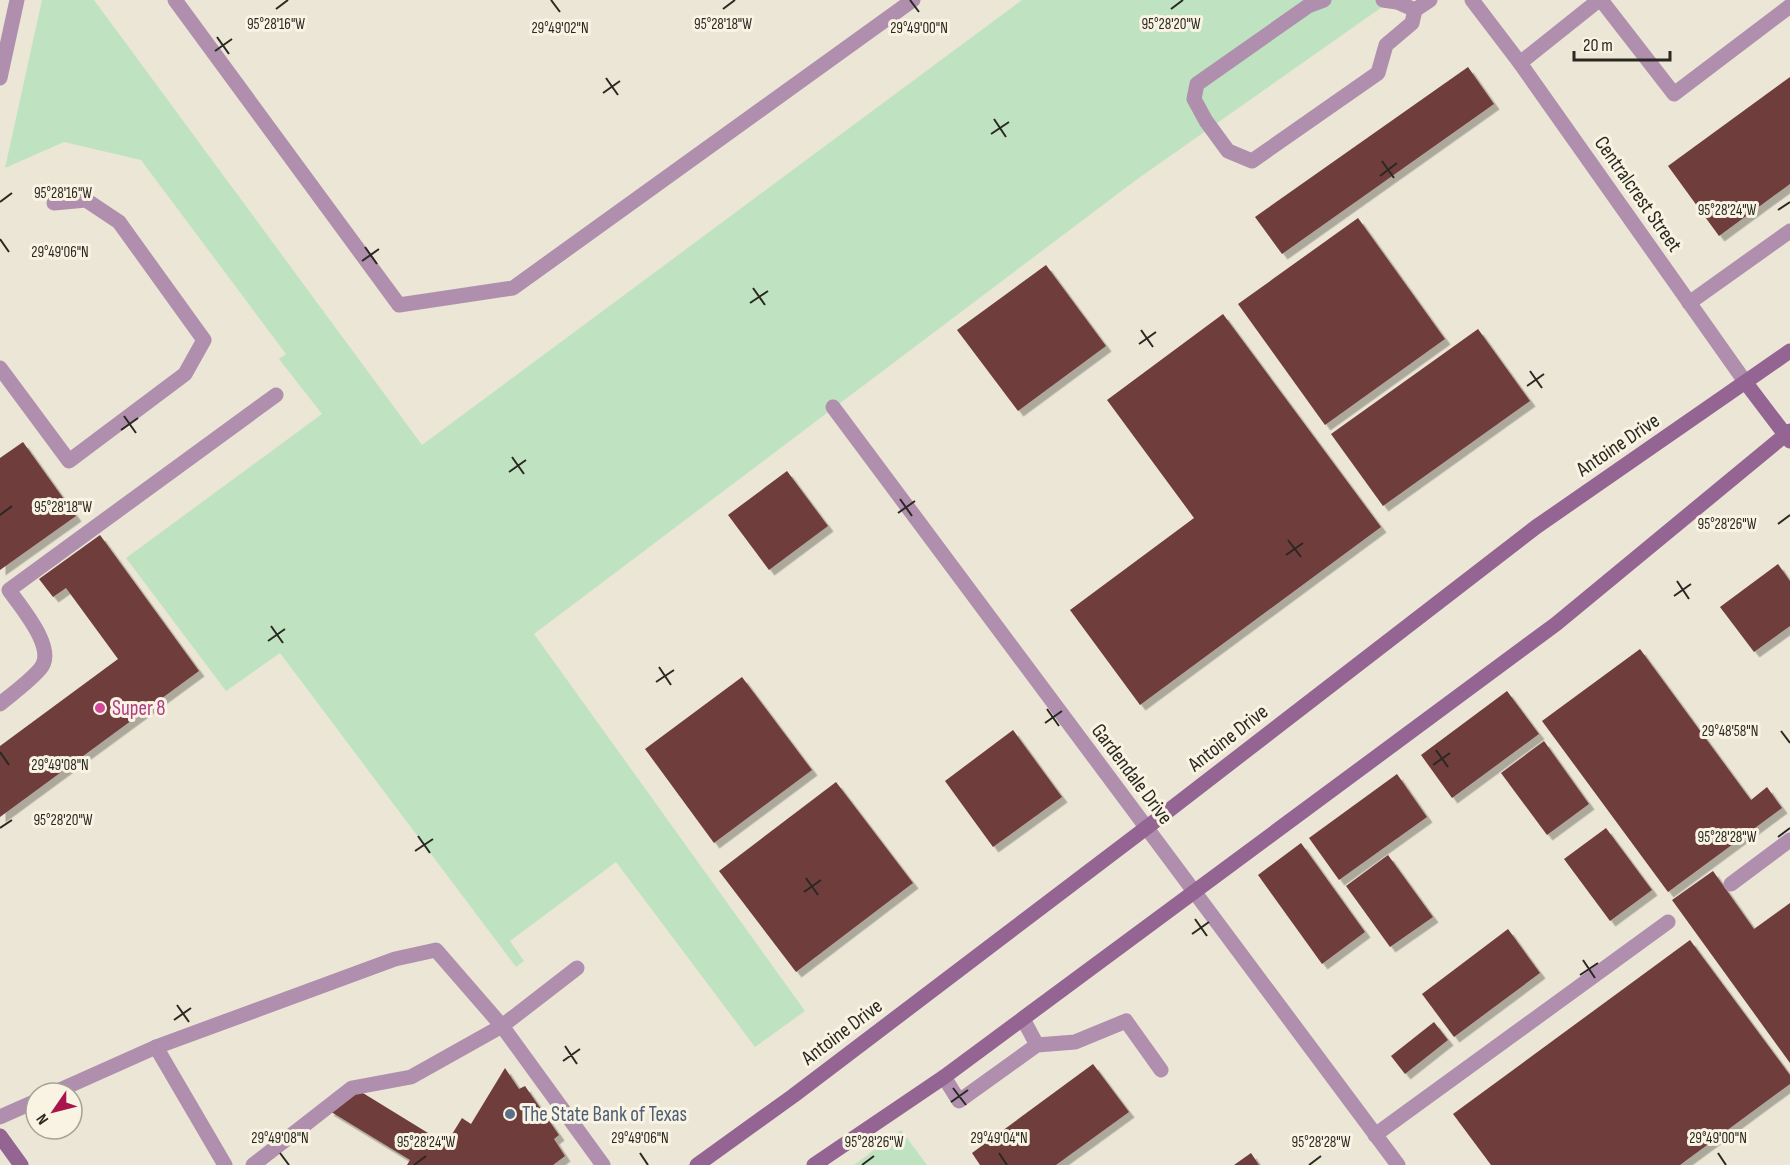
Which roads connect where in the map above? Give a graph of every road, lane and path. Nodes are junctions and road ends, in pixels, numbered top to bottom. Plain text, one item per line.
1 (16, 0) edge
2 (175, 0) edge
3 (914, 0) edge
4 (1324, 0) edge
5 (1383, 0) edge
6 (1430, 0) edge
7 (1472, 0) edge
8 (1600, 0) edge
9 (1790, 6) edge
10 (1415, 10) junction
11 (1520, 63) junction
12 (0, 78) edge
13 (54, 203) dead end
14 (1790, 231) edge
15 (1689, 303) junction
16 (1790, 351) edge
17 (0, 368) edge
18 (1746, 383) junction
19 (276, 395) dead end
20 (833, 407) dead end
21 (1788, 436) edge
22 (0, 704) edge
23 (1146, 828) junction
24 (1790, 840) edge
25 (1731, 884) dead end
26 (1194, 891) junction
27 (1668, 922) dead end
28 (577, 968) dead end
29 (1023, 1018) junction
30 (502, 1026) junction
31 (1037, 1045) junction
32 (156, 1047) junction
33 (1161, 1070) dead end
34 (944, 1077) junction
35 (80, 1081) edge
36 (24, 1106) edge
37 (0, 1117) edge
38 (1376, 1135) junction
39 (0, 1136) edge
40 (21, 1165) edge
41 (225, 1165) edge
42 (253, 1165) edge
43 (603, 1165) edge
44 (697, 1165) edge
45 (814, 1165) edge
46 (1398, 1165) edge

1 - 12 street
2 - 3 street
4 - 10 street
5 - 10 street
6 - 10 street
7 - 11 street, Centralcrest Street
8 - 9 street
8 - 11 street
11 - 15 street, Centralcrest Street
13 - 17 street
14 - 15 street
15 - 18 street, Centralcrest Street
16 - 18 main road, Antoine Drive
18 - 21 main road, Centralcrest Street
18 - 23 main road, Antoine Drive
19 - 22 street
20 - 23 street, Gardendale Drive
21 - 26 main road
23 - 26 street, Gardendale Drive
23 - 44 main road, Antoine Drive
24 - 25 street
26 - 29 main road
26 - 38 street, Gardendale Drive
27 - 38 street
28 - 30 street
29 - 31 street
29 - 34 main road
30 - 32 street
30 - 42 street
30 - 43 street
31 - 33 street
31 - 34 street
32 - 35 street
32 - 41 street
34 - 45 main road
36 - 37 street
38 - 46 street, Gardendale Drive
39 - 40 main road

